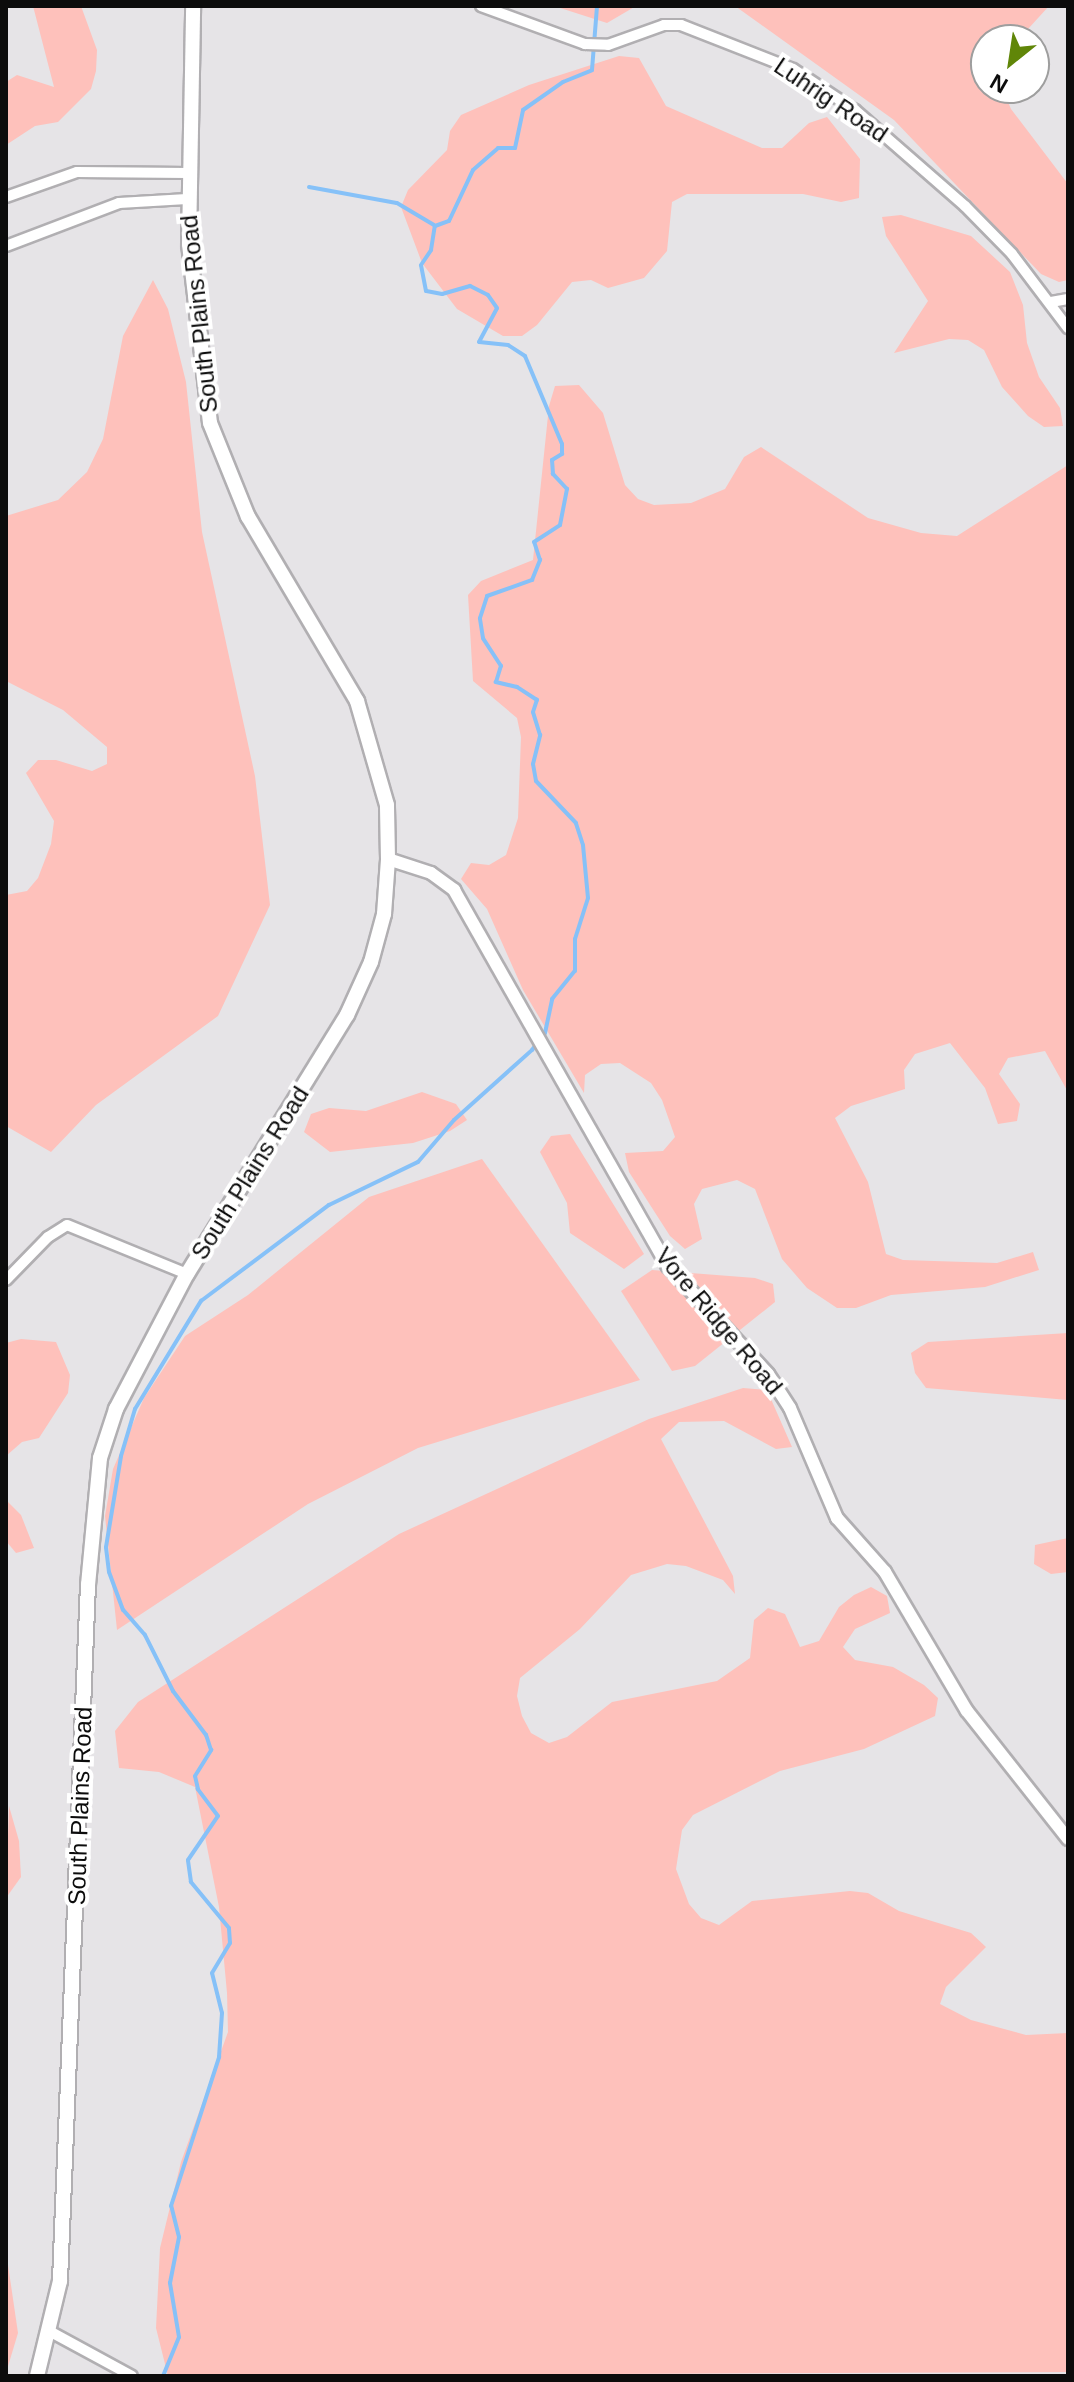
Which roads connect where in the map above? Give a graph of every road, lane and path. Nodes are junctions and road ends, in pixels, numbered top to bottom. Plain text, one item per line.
1 (193, 6) edge
2 (481, 6) edge
3 (188, 173) junction
4 (6, 197) edge
5 (187, 199) junction
6 (6, 246) edge
7 (1068, 299) edge
8 (1051, 302) junction
9 (1068, 328) edge
10 (388, 859) junction
11 (187, 1274) junction
12 (6, 1280) edge
13 (1068, 1839) edge
14 (51, 2332) junction
15 (37, 2376) edge
16 (132, 2376) edge

1 - 3 main road, South Plains Road
2 - 8 street, Luhrig Road
3 - 4 street
3 - 5 main road, South Plains Road
5 - 6 street
5 - 10 main road, South Plains Road
7 - 8 street
8 - 9 street, Luhrig Road
10 - 11 main road, South Plains Road
10 - 13 street, Vore Ridge Road
11 - 12 street
11 - 14 main road, South Plains Road
14 - 15 main road, South Plains Road
14 - 16 street

